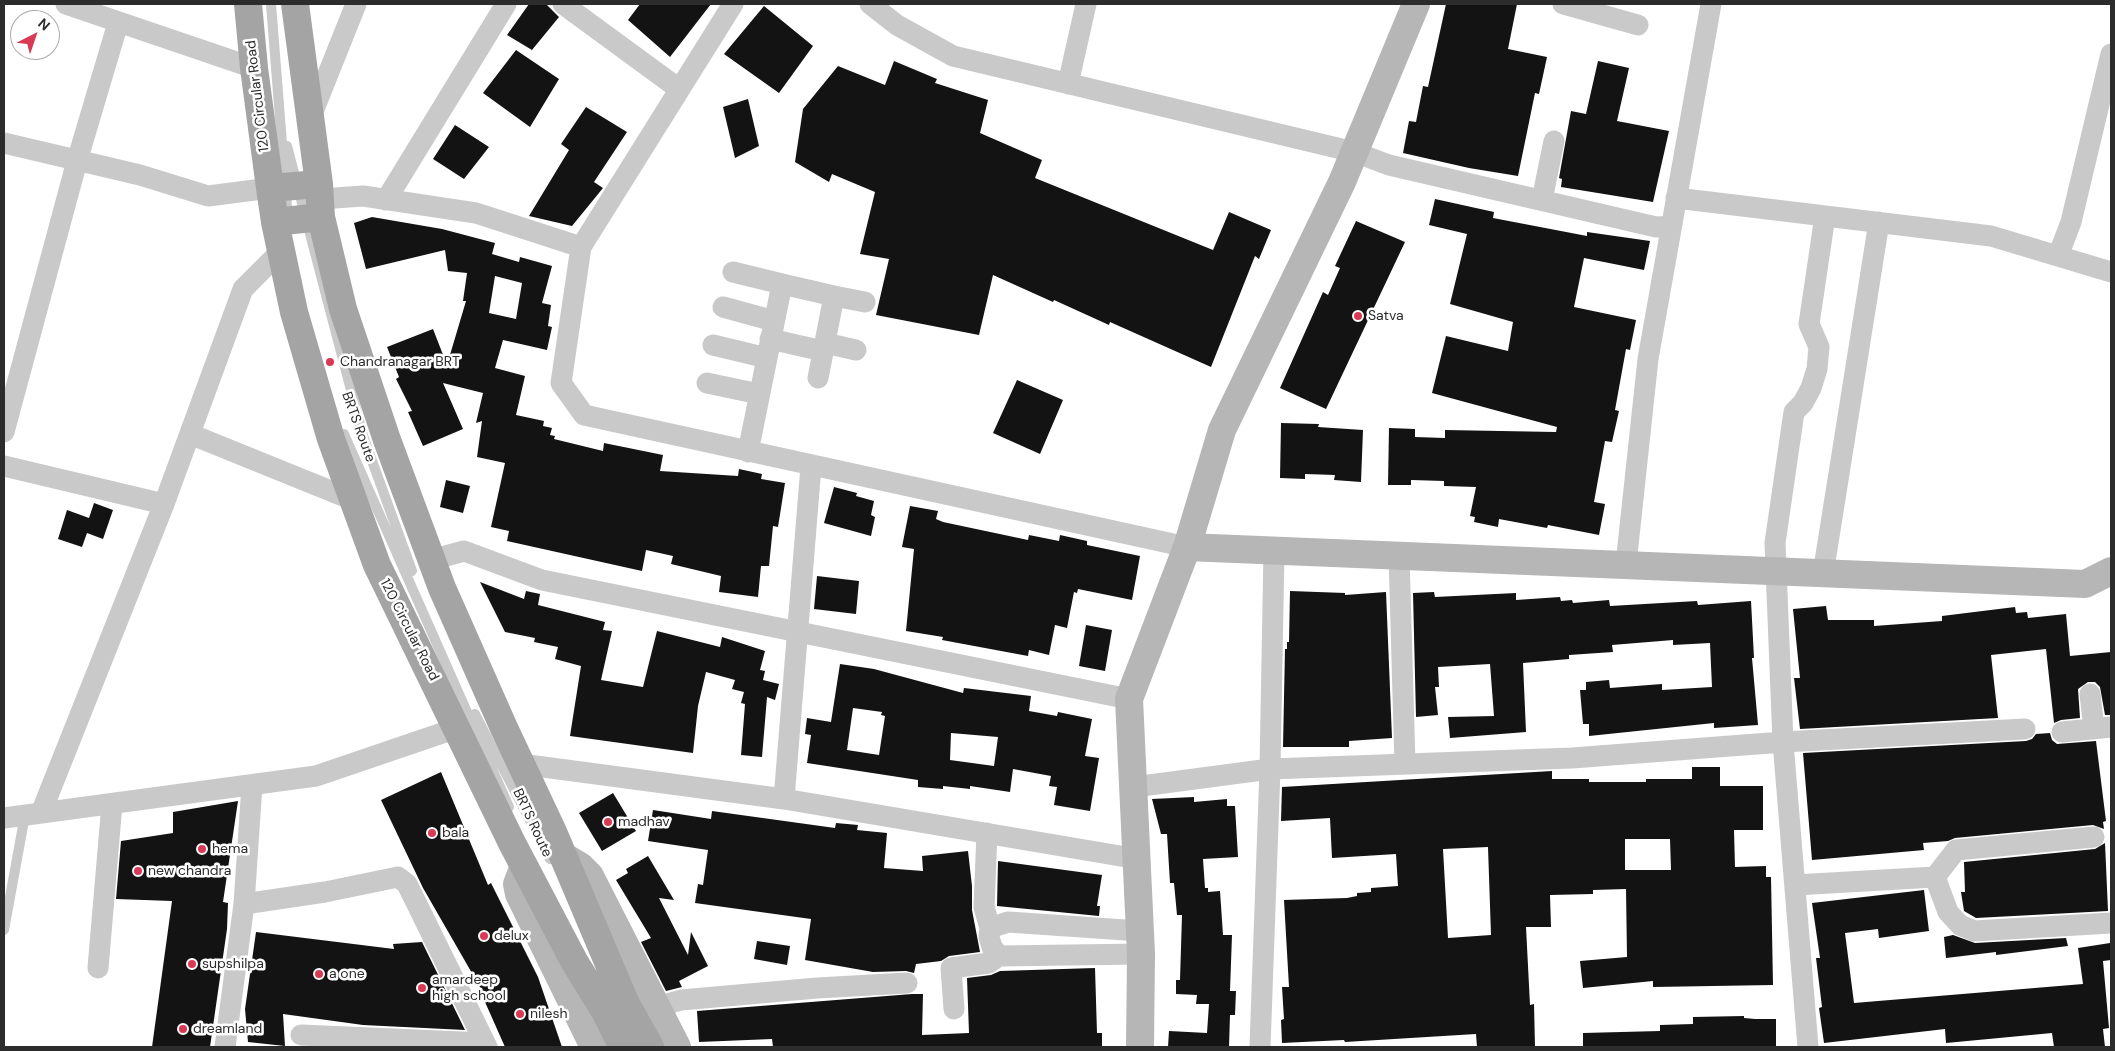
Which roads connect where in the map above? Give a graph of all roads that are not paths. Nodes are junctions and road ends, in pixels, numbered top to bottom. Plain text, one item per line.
1 (66, 4) edge
2 (248, 4) edge
3 (271, 4) edge
4 (295, 4) edge
5 (356, 4) edge
6 (506, 4) edge
7 (563, 4) edge
8 (733, 4) edge
9 (870, 4) edge
10 (1086, 4) edge
11 (1416, 4) edge
12 (1563, 4) edge
13 (1711, 4) edge
14 (118, 23) junction
15 (1638, 25) dead end
16 (2111, 54) edge
17 (254, 68) junction
18 (1068, 84) junction
19 (678, 89) junction
20 (2105, 107) edge
21 (310, 122) junction
22 (1554, 141) dead end
23 (4, 143) edge
24 (1354, 152) junction
25 (77, 161) junction
26 (1676, 198) junction
27 (386, 200) junction
28 (1542, 200) junction
29 (296, 210) junction
30 (1825, 216) junction
31 (1879, 222) junction
32 (1671, 226) junction
33 (581, 246) junction
34 (2058, 256) junction
35 (733, 272) dead end
36 (2111, 272) edge
37 (782, 284) junction
38 (834, 296) junction
39 (865, 302) dead end
40 (723, 307) dead end
41 (770, 339) junction
42 (714, 345) dead end
43 (824, 347) junction
44 (856, 350) dead end
45 (818, 378) dead end
46 (707, 383) dead end
47 (759, 394) junction
48 (340, 421) dead end
49 (4, 432) edge
50 (190, 434) junction
51 (748, 452) junction
52 (4, 466) edge
53 (811, 466) junction
54 (353, 500) junction
55 (164, 504) junction
56 (1187, 547) junction
57 (1274, 550) junction
58 (1399, 556) junction
59 (431, 560) junction
60 (1626, 564) junction
61 (1777, 572) junction
62 (2111, 572) edge
63 (1823, 574) junction
64 (796, 632) junction
65 (438, 643) junction
66 (2090, 694) dead end
67 (1129, 700) junction
68 (457, 728) junction
69 (2103, 728) edge
70 (2025, 729) dead end
71 (2062, 732) dead end
72 (1783, 742) junction
73 (521, 764) junction
74 (1405, 764) junction
75 (1270, 769) junction
76 (252, 784) junction
77 (1134, 786) junction
78 (784, 799) junction
79 (112, 804) junction
80 (33, 814) junction
81 (4, 818) edge
82 (515, 821) dead end
83 (987, 833) junction
84 (2094, 837) dead end
85 (1138, 859) junction
86 (560, 864) junction
87 (524, 866) junction
88 (1935, 877) junction
89 (1795, 885) junction
90 (565, 888) dead end
91 (244, 904) junction
92 (560, 910) dead end
93 (2110, 923) edge
94 (1087, 927) junction
95 (990, 928) junction
96 (4, 930) edge
97 (1141, 942) junction
98 (1085, 955) junction
99 (999, 956) junction
100 (98, 968) dead end
101 (907, 984) dead end
102 (615, 1007) junction
103 (658, 1007) junction
104 (954, 1010) dead end
105 (301, 1034) dead end
106 (486, 1045) edge
107 (225, 1047) edge
108 (594, 1047) edge
109 (623, 1047) edge
110 (650, 1047) edge
111 (677, 1047) edge
112 (1140, 1047) edge
113 (1260, 1047) edge
114 (1808, 1047) edge

1 - 14 street
2 - 17 main road, 120 Circular Road
3 - 29 lane, BRTS Route
4 - 21 main road, 120 Circular Road
5 - 21 street
6 - 27 street
7 - 19 street
8 - 19 street
9 - 18 street
10 - 18 street
11 - 24 street
12 - 15 street
13 - 26 street
14 - 17 street
14 - 25 street
16 - 20 street
17 - 29 main road, 120 Circular Road
18 - 24 street
19 - 33 street
20 - 34 street
21 - 29 main road, 120 Circular Road
22 - 28 street
23 - 25 street
24 - 28 street
24 - 56 street
25 - 29 street
25 - 49 street
26 - 30 street
26 - 32 street
27 - 29 street
27 - 33 street
28 - 32 street
29 - 50 street
29 - 54 main road, 120 Circular Road
29 - 59 main road, 120 Circular Road
29 - 65 lane, BRTS Route
30 - 31 street
30 - 61 street
31 - 34 street
31 - 63 street
32 - 60 street
33 - 51 street
34 - 36 street
35 - 37 street
37 - 38 street
37 - 41 street
38 - 39 street
38 - 43 street
40 - 41 street
41 - 42 street
41 - 43 street
41 - 47 street
43 - 44 street
43 - 45 street
46 - 47 street
47 - 51 street
48 - 65 lane, BRTS Route
50 - 54 street
50 - 55 street
51 - 53 street
52 - 55 street
53 - 56 street
53 - 64 street
54 - 68 main road, 120 Circular Road
55 - 80 street
56 - 57 street
56 - 67 street
57 - 58 street
57 - 75 street
58 - 60 street
58 - 74 street
59 - 64 street
59 - 73 main road, 120 Circular Road
60 - 61 street
61 - 63 street
61 - 72 street
62 - 63 street
64 - 67 street
64 - 78 street
65 - 82 lane, BRTS Route
65 - 86 lane, BRTS Route
66 - 69 street
67 - 77 street
68 - 76 street
68 - 87 main road, 120 Circular Road
69 - 71 street
70 - 72 street
72 - 74 street
72 - 89 street
73 - 78 street
73 - 86 main road, 120 Circular Road
74 - 75 street
75 - 77 street
75 - 113 street
76 - 79 street
76 - 91 street
77 - 85 street
78 - 83 street
79 - 80 street
79 - 100 street
80 - 81 street
80 - 96 lane
83 - 85 street
83 - 95 street
84 - 88 street
85 - 97 street
86 - 102 main road, 120 Circular Road
86 - 103 street
87 - 102 main road, 120 Circular Road
87 - 108 street
88 - 89 street
88 - 93 street
89 - 114 street
90 - 102 lane
91 - 106 street
91 - 107 street
92 - 102 lane
94 - 95 street
94 - 97 street
94 - 98 street
95 - 99 street
97 - 98 street
97 - 112 street
98 - 99 street
99 - 104 street
101 - 103 street
102 - 109 main road
102 - 110 main road
103 - 111 street
105 - 106 street

